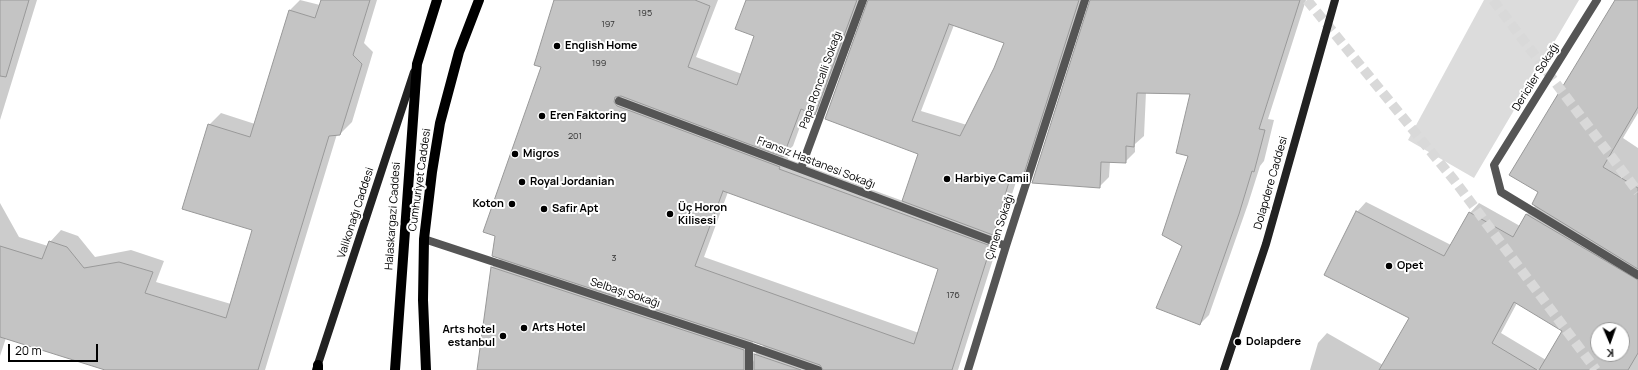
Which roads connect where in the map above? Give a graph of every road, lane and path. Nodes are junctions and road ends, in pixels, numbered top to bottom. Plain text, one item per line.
1 (437, 0) edge
2 (479, 0) edge
3 (863, 0) edge
4 (1085, 0) edge
5 (1335, 0) edge
6 (1597, 0) edge
7 (417, 64) junction
8 (619, 101) dead end
9 (801, 168) junction
10 (424, 239) junction
11 (1006, 246) junction
12 (1638, 275) edge
13 (749, 346) junction
14 (317, 368) edge
15 (395, 370) edge
16 (426, 370) edge
17 (749, 370) edge
18 (818, 370) edge
19 (968, 370) edge
20 (1224, 370) edge

1 - 7 main road
2 - 10 main road, Cumhuriyet Caddesi
3 - 9 street, Papa Roncalli Sokağı
4 - 11 street, Çimen Sokağı
5 - 20 main road, Dolapdere Caddesi
6 - 12 street, Dericiler Sokağı
7 - 14 main road, Valikonağı Caddesi
7 - 15 main road, Halaskargazi Caddesi
8 - 9 street, Fransız Hastanesi Sokağı
9 - 11 street, Fransız Hastanesi Sokağı
10 - 13 street, Selbaşı Sokağı
10 - 16 main road, Cumhuriyet Caddesi
11 - 19 street, Çimen Sokağı
13 - 17 street
13 - 18 street, Selbaşı Sokağı

